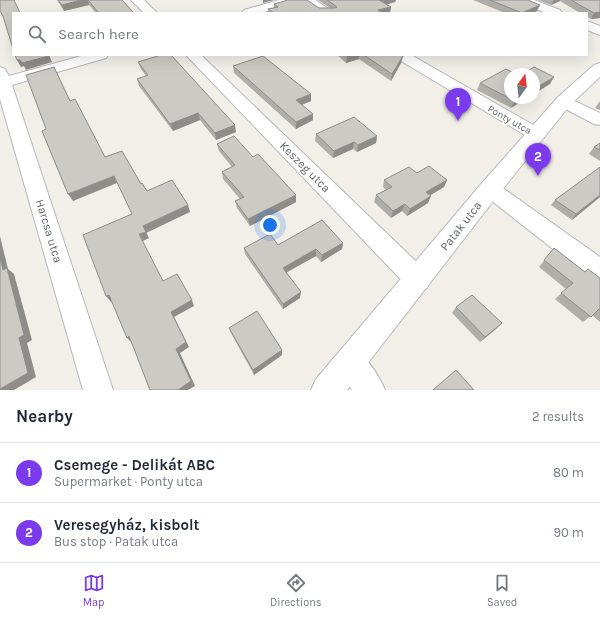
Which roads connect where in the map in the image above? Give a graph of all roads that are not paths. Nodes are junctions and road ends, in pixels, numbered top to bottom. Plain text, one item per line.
1 (137, 0) edge
2 (292, 0) edge
3 (307, 0) edge
4 (524, 0) edge
5 (150, 12) edge
6 (251, 12) edge
7 (327, 12) edge
8 (554, 12) edge
9 (588, 25) edge
10 (600, 31) edge
11 (97, 56) edge
12 (194, 56) edge
13 (403, 56) edge
14 (600, 68) edge
15 (1, 79) edge
16 (564, 101) junction
17 (600, 120) edge
18 (536, 134) junction
19 (490, 189) junction
20 (600, 271) edge
21 (418, 280) junction
22 (350, 363) junction
23 (98, 390) edge
24 (327, 390) edge
25 (370, 390) edge

1 - 5 street
2 - 6 street
3 - 7 street
4 - 8 street
9 - 10 street
11 - 15 street
12 - 21 street, Keszeg utca
13 - 18 street, Ponty utca
14 - 16 street, Patak utca
15 - 23 street, Harcsa utca
16 - 17 street
16 - 18 street, Patak utca
18 - 19 street, Patak utca
19 - 20 street
19 - 21 street, Patak utca
21 - 22 street, Patak utca
22 - 24 street, Patak utca
22 - 25 street

